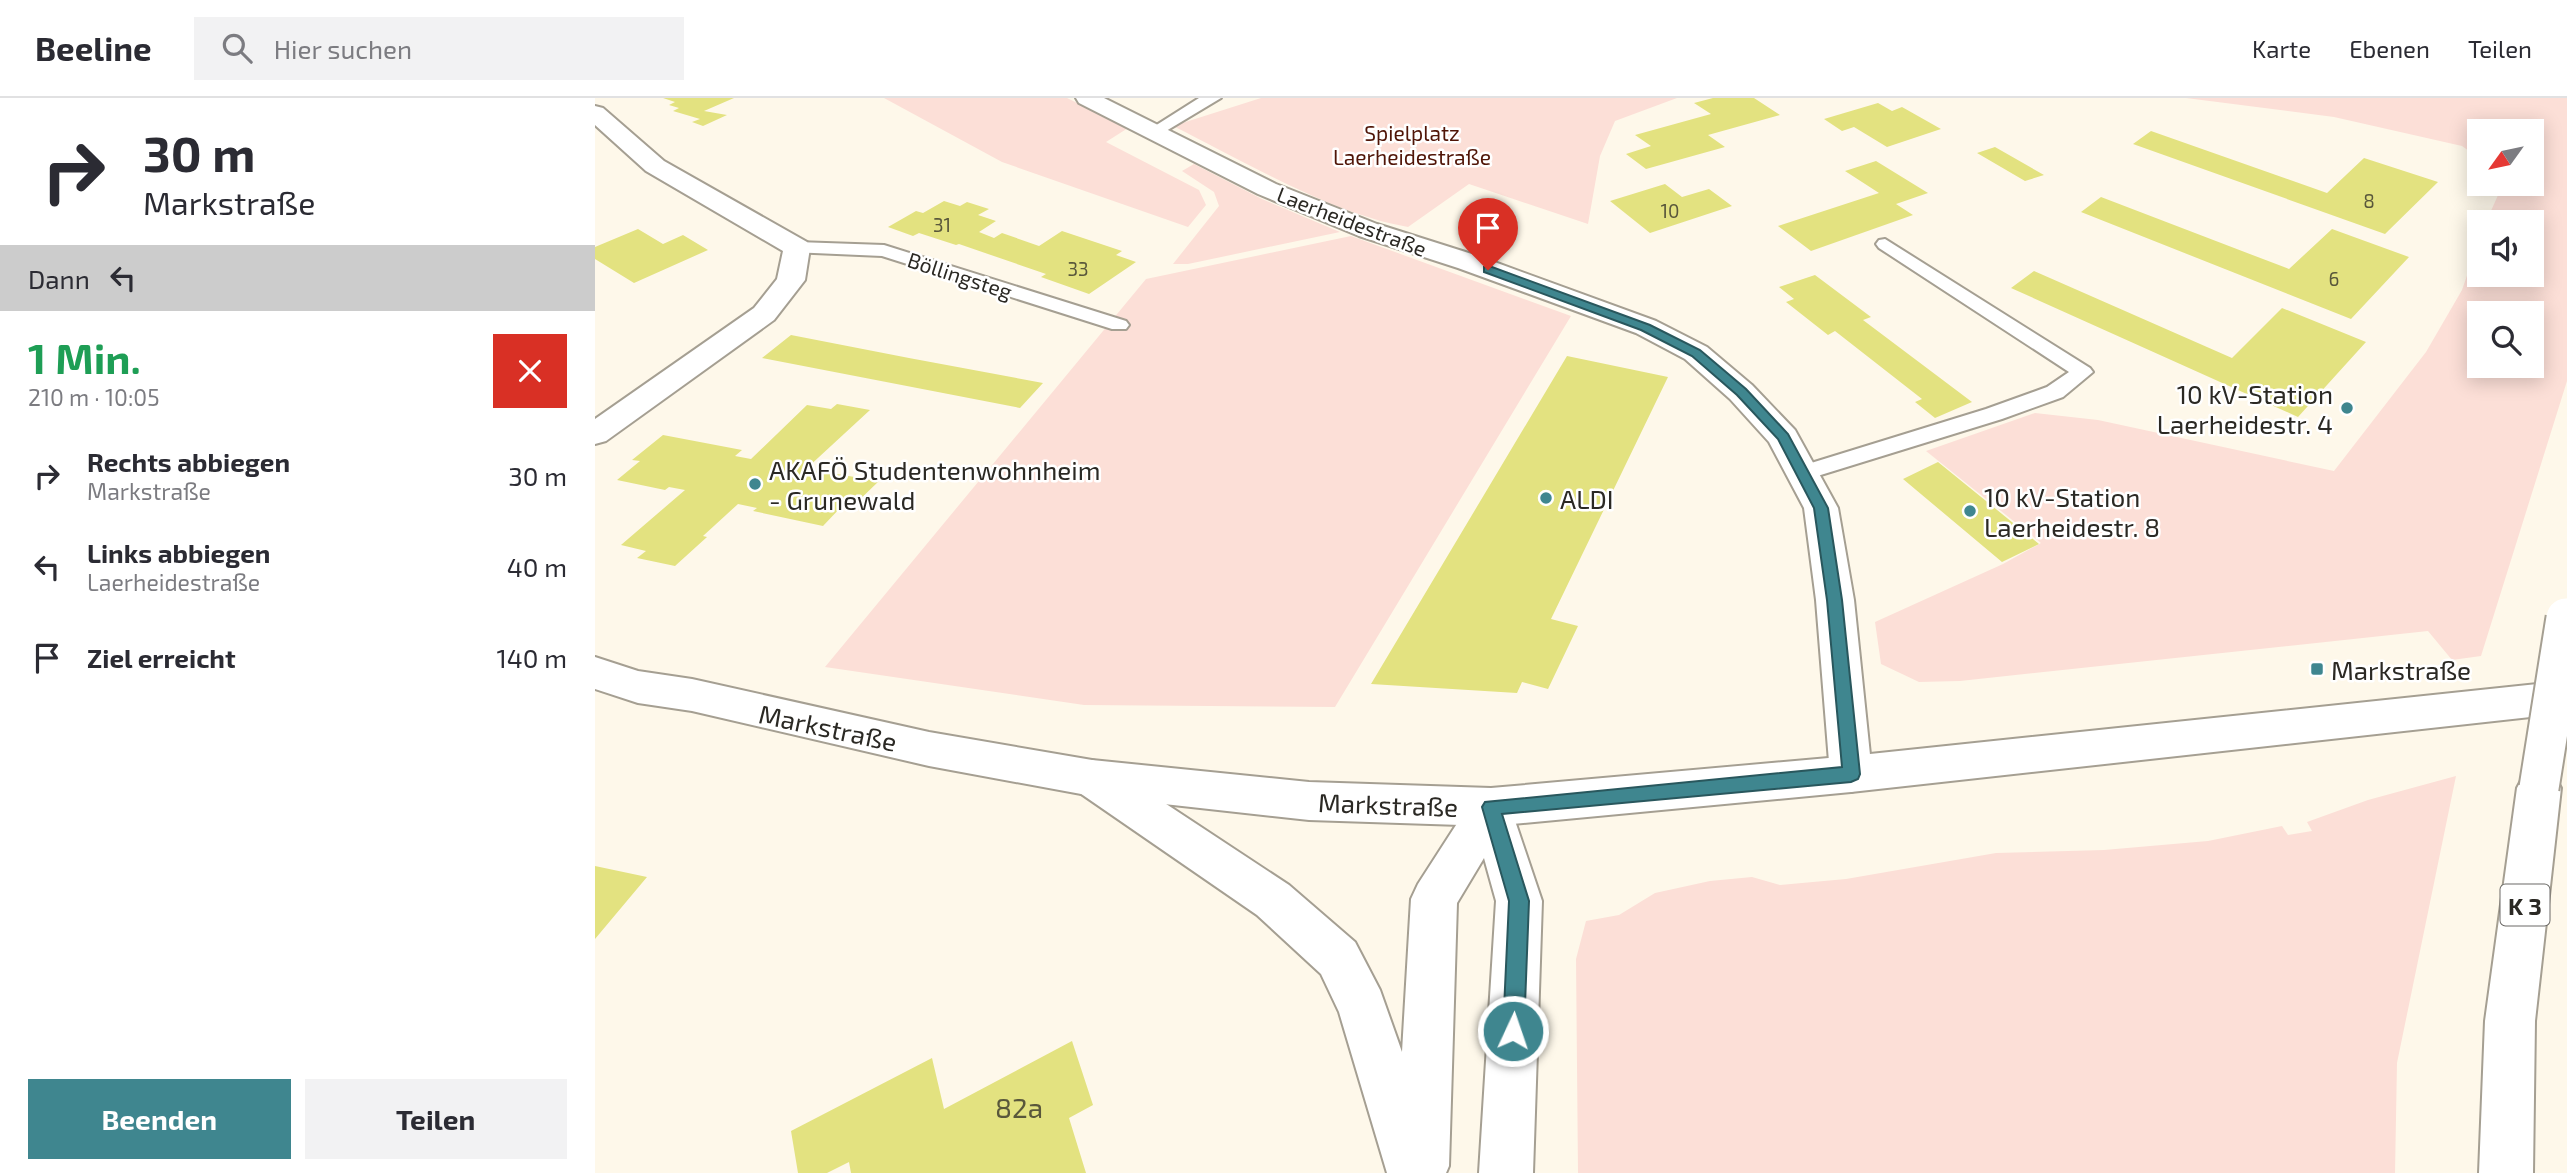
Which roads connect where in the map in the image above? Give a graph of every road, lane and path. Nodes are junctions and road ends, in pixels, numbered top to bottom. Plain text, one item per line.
1 (1087, 98) edge
2 (1213, 98) edge
3 (595, 113) edge
4 (1155, 131) junction
5 (1885, 244) dead end
6 (797, 248) junction
7 (1119, 325) dead end
8 (595, 433) edge
9 (1803, 473) junction
10 (2567, 616) edge
11 (595, 673) edge
12 (2567, 697) edge
13 (1851, 774) junction
14 (1092, 778) junction
15 (1491, 807) junction
16 (1414, 1173) edge
17 (1422, 1173) edge
18 (1506, 1173) edge
19 (2506, 1173) edge

1 - 4 main road, Laerheidestraße
2 - 4 lane
3 - 6 main road, Böllingsteg
4 - 9 main road, Laerheidestraße
5 - 9 lane
6 - 7 lane, Böllingsteg
6 - 8 main road
9 - 13 main road, Laerheidestraße
10 - 19 main road, K 3, bridge
11 - 14 main road, Markstraße
12 - 13 main road, Markstraße
13 - 15 main road, Markstraße
14 - 15 main road, Markstraße
14 - 16 main road
15 - 17 main road
15 - 18 main road

